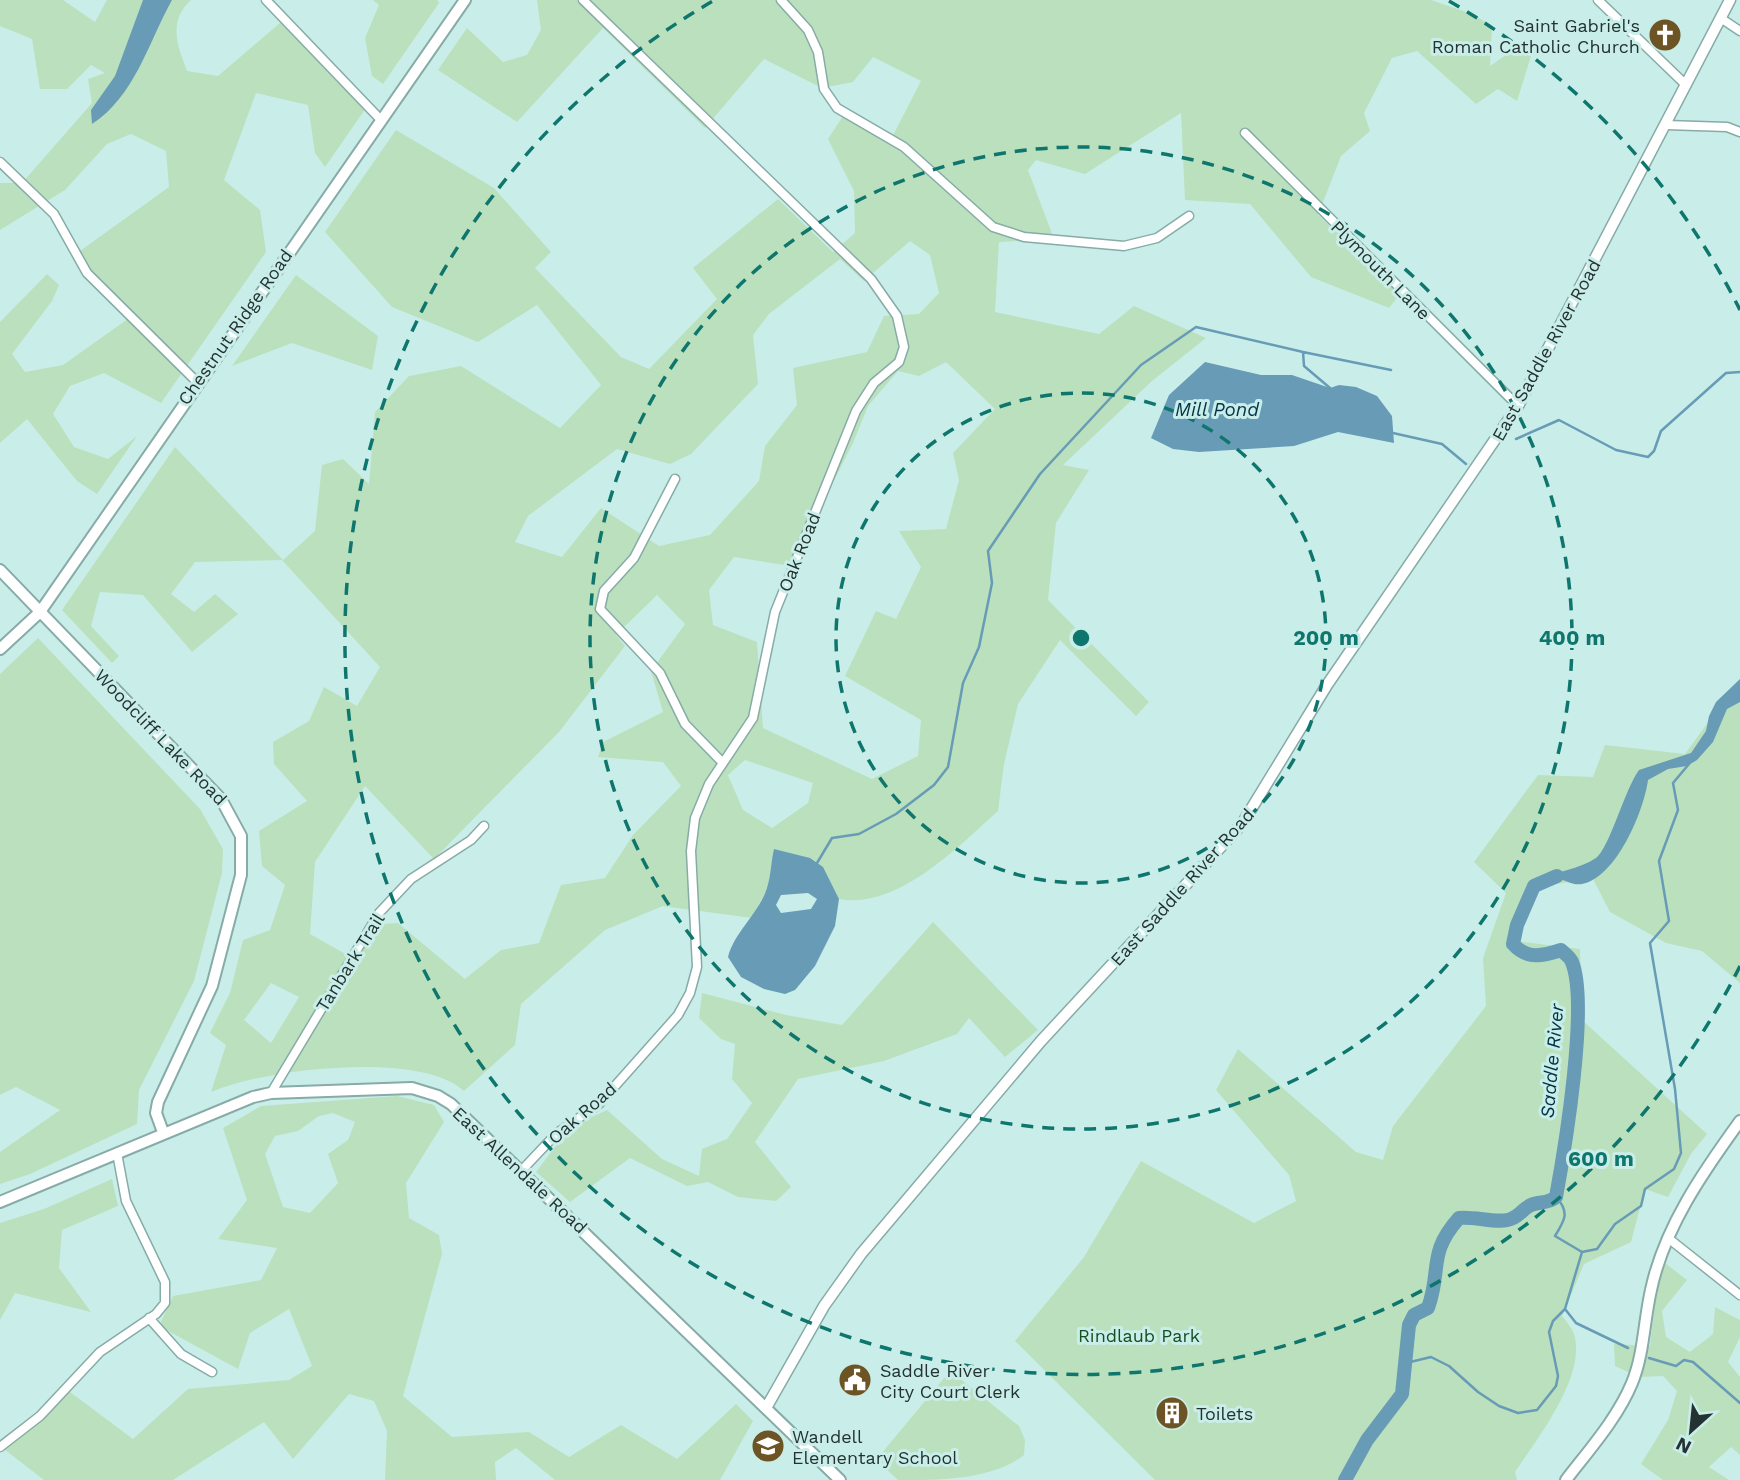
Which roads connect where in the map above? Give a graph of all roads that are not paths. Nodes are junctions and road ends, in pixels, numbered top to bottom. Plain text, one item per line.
1 (267, 0) edge
2 (465, 0) edge
3 (583, 0) edge
4 (781, 0) edge
5 (1598, 0) edge
6 (1730, 0) edge
7 (1722, 19) junction
8 (1740, 31) edge
9 (1686, 85) junction
10 (381, 120) junction
11 (1666, 125) junction
12 (1740, 132) edge
13 (1245, 133) dead end
14 (0, 162) edge
15 (1189, 216) dead end
16 (197, 382) junction
17 (1518, 407) junction
18 (675, 479) dead end
19 (0, 570) edge
20 (40, 611) junction
21 (0, 649) edge
22 (723, 763) junction
23 (484, 827) dead end
24 (271, 1093) junction
25 (1740, 1122) edge
26 (163, 1132) junction
27 (117, 1153) junction
28 (522, 1170) junction
29 (0, 1202) edge
30 (1668, 1238) junction
31 (1740, 1294) edge
32 (149, 1318) junction
33 (212, 1372) dead end
34 (766, 1408) junction
35 (0, 1447) edge
36 (840, 1480) edge
37 (1566, 1480) edge

1 - 10 street
2 - 10 main road, Chestnut Ridge Road
3 - 22 street, Oak Road
4 - 15 street
5 - 9 street
6 - 7 street, East Saddle River Road
7 - 8 street
7 - 9 street, East Saddle River Road
9 - 11 street, East Saddle River Road
10 - 16 main road, Chestnut Ridge Road
11 - 12 street
11 - 17 street, East Saddle River Road
13 - 17 street, Plymouth Lane
14 - 16 street
16 - 20 main road, Chestnut Ridge Road
17 - 34 street, East Saddle River Road
18 - 22 street
19 - 20 main road, Woodcliff Lake Road
20 - 21 main road, Chestnut Ridge Road
20 - 26 main road, Woodcliff Lake Road
22 - 28 street, Oak Road
23 - 24 street, Tanbark Trail
24 - 26 main road, East Allendale Road
24 - 28 main road, East Allendale Road
25 - 30 main road
26 - 27 main road, East Allendale Road
27 - 29 main road, East Allendale Road
27 - 32 street
28 - 34 main road, East Allendale Road
30 - 31 street
30 - 37 main road
32 - 33 street
32 - 35 street
34 - 36 main road, East Allendale Road

